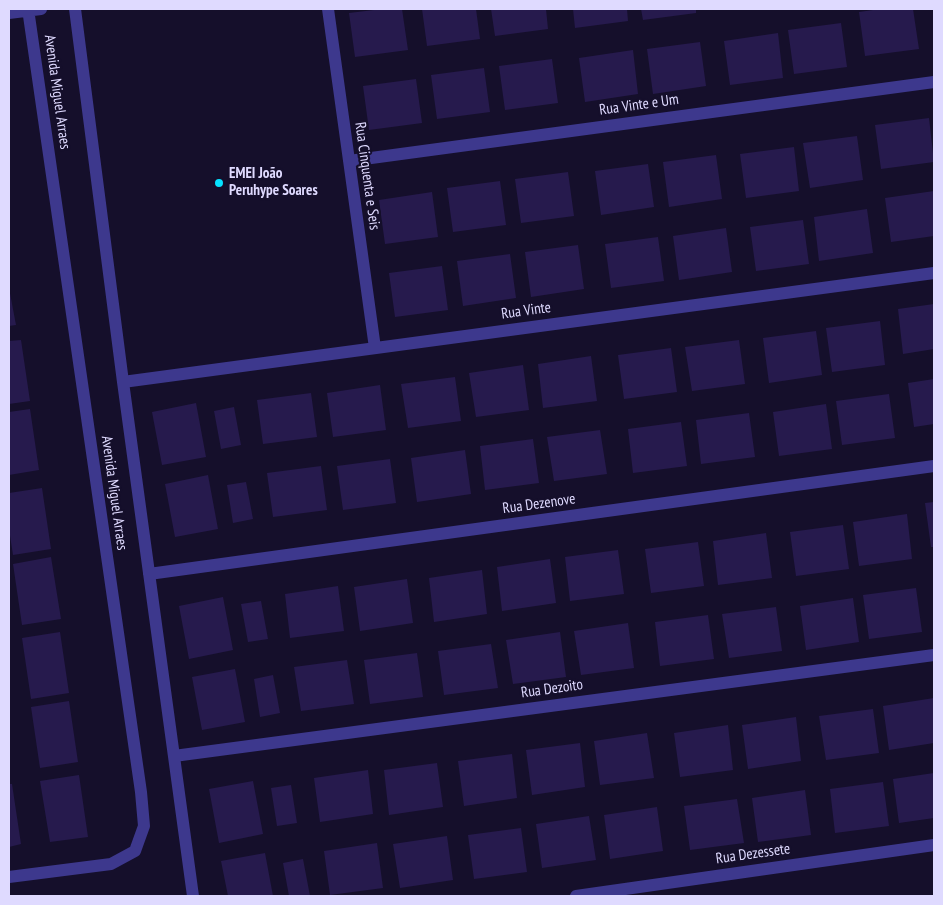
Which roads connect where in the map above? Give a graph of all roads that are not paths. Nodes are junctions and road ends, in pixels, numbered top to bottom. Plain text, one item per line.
1 (33, 9) edge
2 (75, 9) edge
3 (328, 9) edge
4 (9, 13) edge
5 (934, 82) edge
6 (349, 160) junction
7 (934, 274) edge
8 (375, 348) junction
9 (123, 382) junction
10 (934, 466) edge
11 (149, 574) junction
12 (934, 655) edge
13 (174, 756) junction
14 (934, 845) edge
15 (9, 877) edge
16 (193, 896) edge
17 (576, 896) edge

1 - 4 street
1 - 15 street, Avenida Miguel Arraes
2 - 9 street, Avenida Miguel Arraes
3 - 6 street, Rua Cinquenta e Seis
5 - 6 street, Rua Vinte e Um
6 - 8 street, Rua Cinquenta e Seis
7 - 8 street, Rua Vinte
8 - 9 street, Rua Vinte
9 - 11 street, Avenida Miguel Arraes
10 - 11 street, Rua Dezenove
11 - 13 street, Avenida Miguel Arraes
12 - 13 street, Rua Dezoito
13 - 16 street, Avenida Miguel Arraes
14 - 17 street, Rua Dezessete

